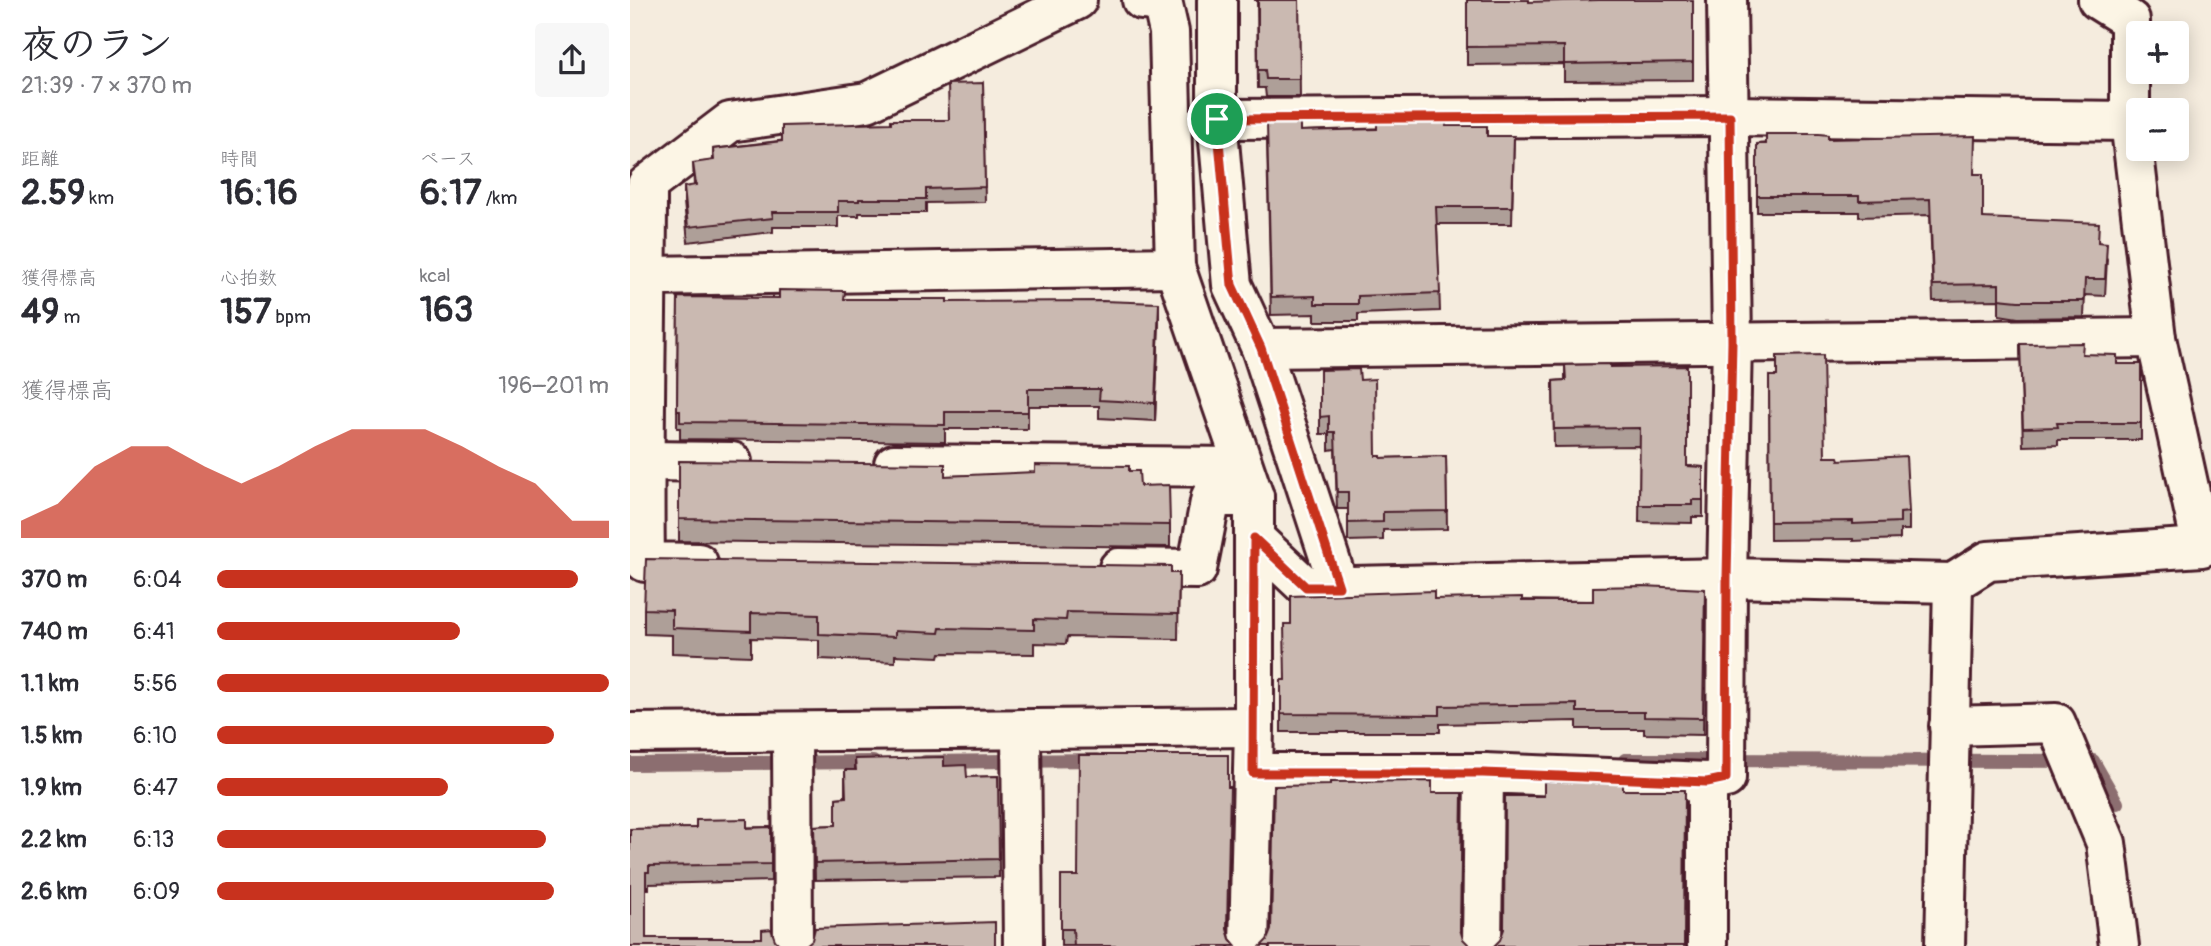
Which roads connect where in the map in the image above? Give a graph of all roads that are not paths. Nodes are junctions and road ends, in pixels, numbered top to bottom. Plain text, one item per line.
1 (1077, 0) edge
2 (1142, 0) edge
3 (1217, 0) edge
4 (1727, 0) edge
5 (2098, 0) edge
6 (2130, 98) edge
7 (1730, 116) junction
8 (1217, 119) junction
9 (2126, 121) edge
10 (2135, 161) edge
11 (1175, 267) junction
12 (648, 276) junction
13 (2155, 338) junction
14 (1732, 342) junction
15 (1261, 348) junction
16 (643, 461) junction
17 (769, 463) edge
18 (867, 463) edge
19 (1248, 482) junction
20 (1254, 538) junction
21 (727, 563) edge
22 (1087, 567) edge
23 (1727, 578) junction
24 (1952, 583) junction
25 (1339, 587) junction
26 (1949, 726) junction
27 (1254, 727) junction
28 (1021, 729) junction
29 (792, 732) junction
30 (630, 733) edge
31 (1253, 773) junction
32 (1483, 773) junction
33 (1707, 782) junction
34 (793, 946) edge
35 (1023, 946) edge
36 (1249, 946) edge
37 (1482, 946) edge
38 (1707, 946) edge
39 (1945, 946) edge
40 (2119, 946) edge

1 - 12 street
2 - 11 street
3 - 8 street
4 - 7 street
5 - 6 street
7 - 8 street
7 - 9 street
7 - 14 street
8 - 15 street
10 - 13 street
11 - 12 street
11 - 19 street
12 - 16 street
13 - 14 street
13 - 24 street
14 - 15 street
14 - 23 street
15 - 25 street
16 - 17 street
16 - 21 street
18 - 19 street
19 - 20 street
19 - 22 street
20 - 25 street
20 - 27 street
23 - 24 street
23 - 25 street
23 - 33 street
24 - 26 street
26 - 39 street
26 - 40 street
27 - 28 street
27 - 31 street
28 - 29 street
28 - 35 street
29 - 30 street
29 - 34 street
31 - 32 street
31 - 36 street
32 - 33 street
32 - 37 street
33 - 38 street

